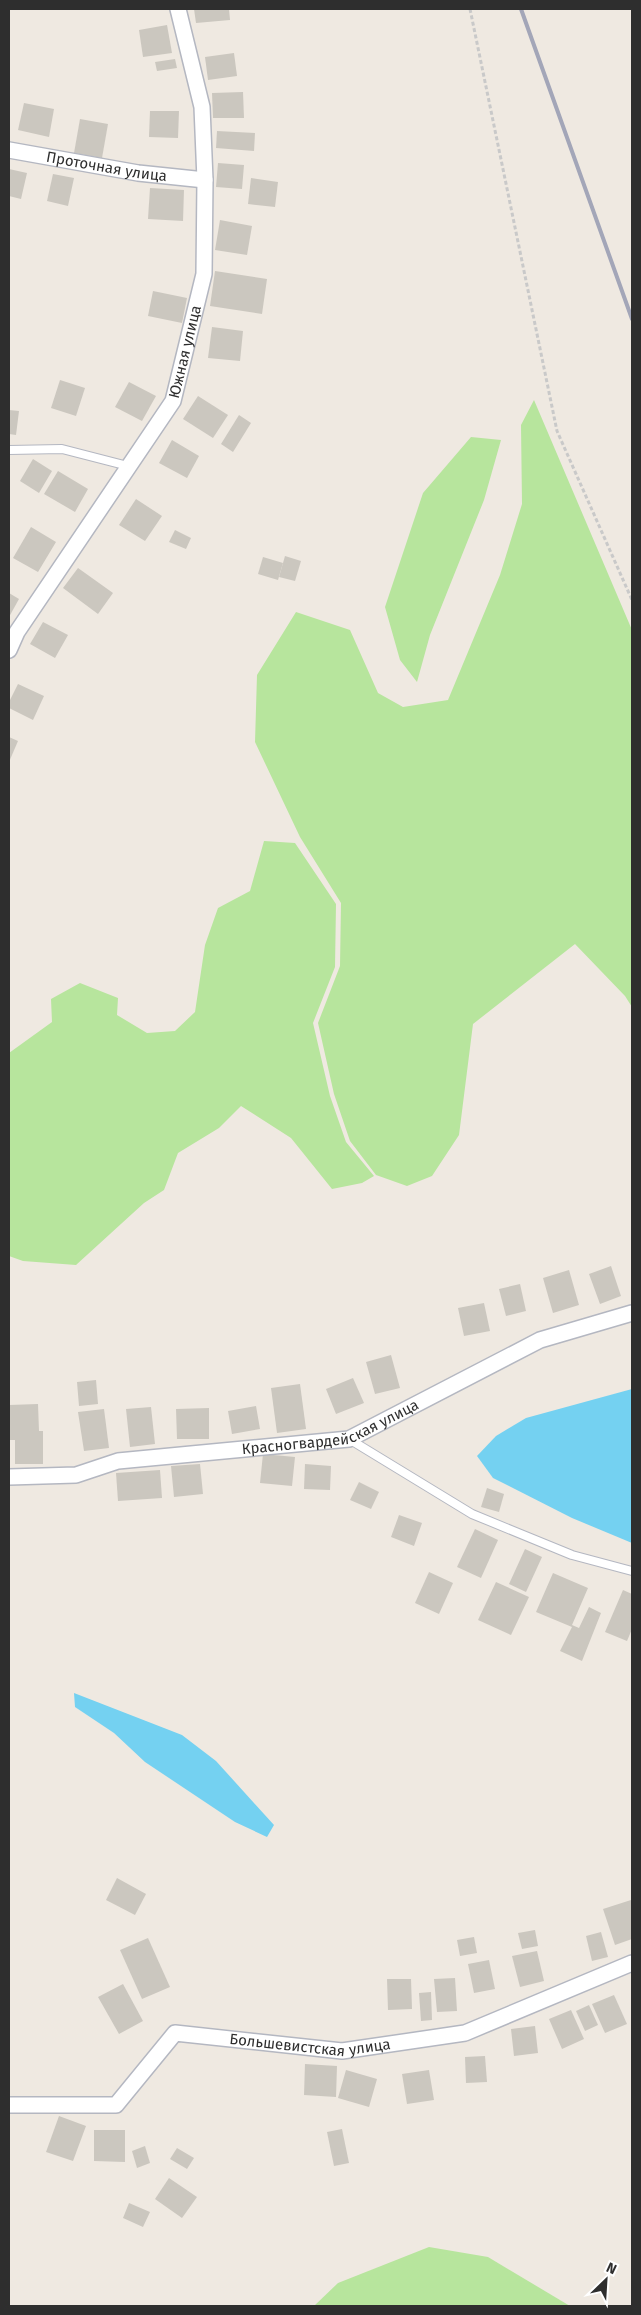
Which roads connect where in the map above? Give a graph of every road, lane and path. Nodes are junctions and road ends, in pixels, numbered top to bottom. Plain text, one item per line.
1 (178, 9) edge
2 (470, 9) edge
3 (9, 150) edge
4 (205, 180) junction
5 (9, 450) edge
6 (128, 466) junction
7 (632, 600) edge
8 (9, 650) edge
9 (632, 1313) edge
10 (350, 1439) junction
11 (9, 1477) edge
12 (632, 1571) edge
13 (632, 1963) edge
14 (9, 2105) edge

1 - 4 street, Южная улица
2 - 7 path
3 - 4 street, Проточная улица
4 - 6 street, Южная улица
5 - 6 lane
6 - 8 street, Южная улица
9 - 10 street, Красногвардейская улица
10 - 11 street, Красногвардейская улица
10 - 12 lane
13 - 14 street, Большевистская улица

